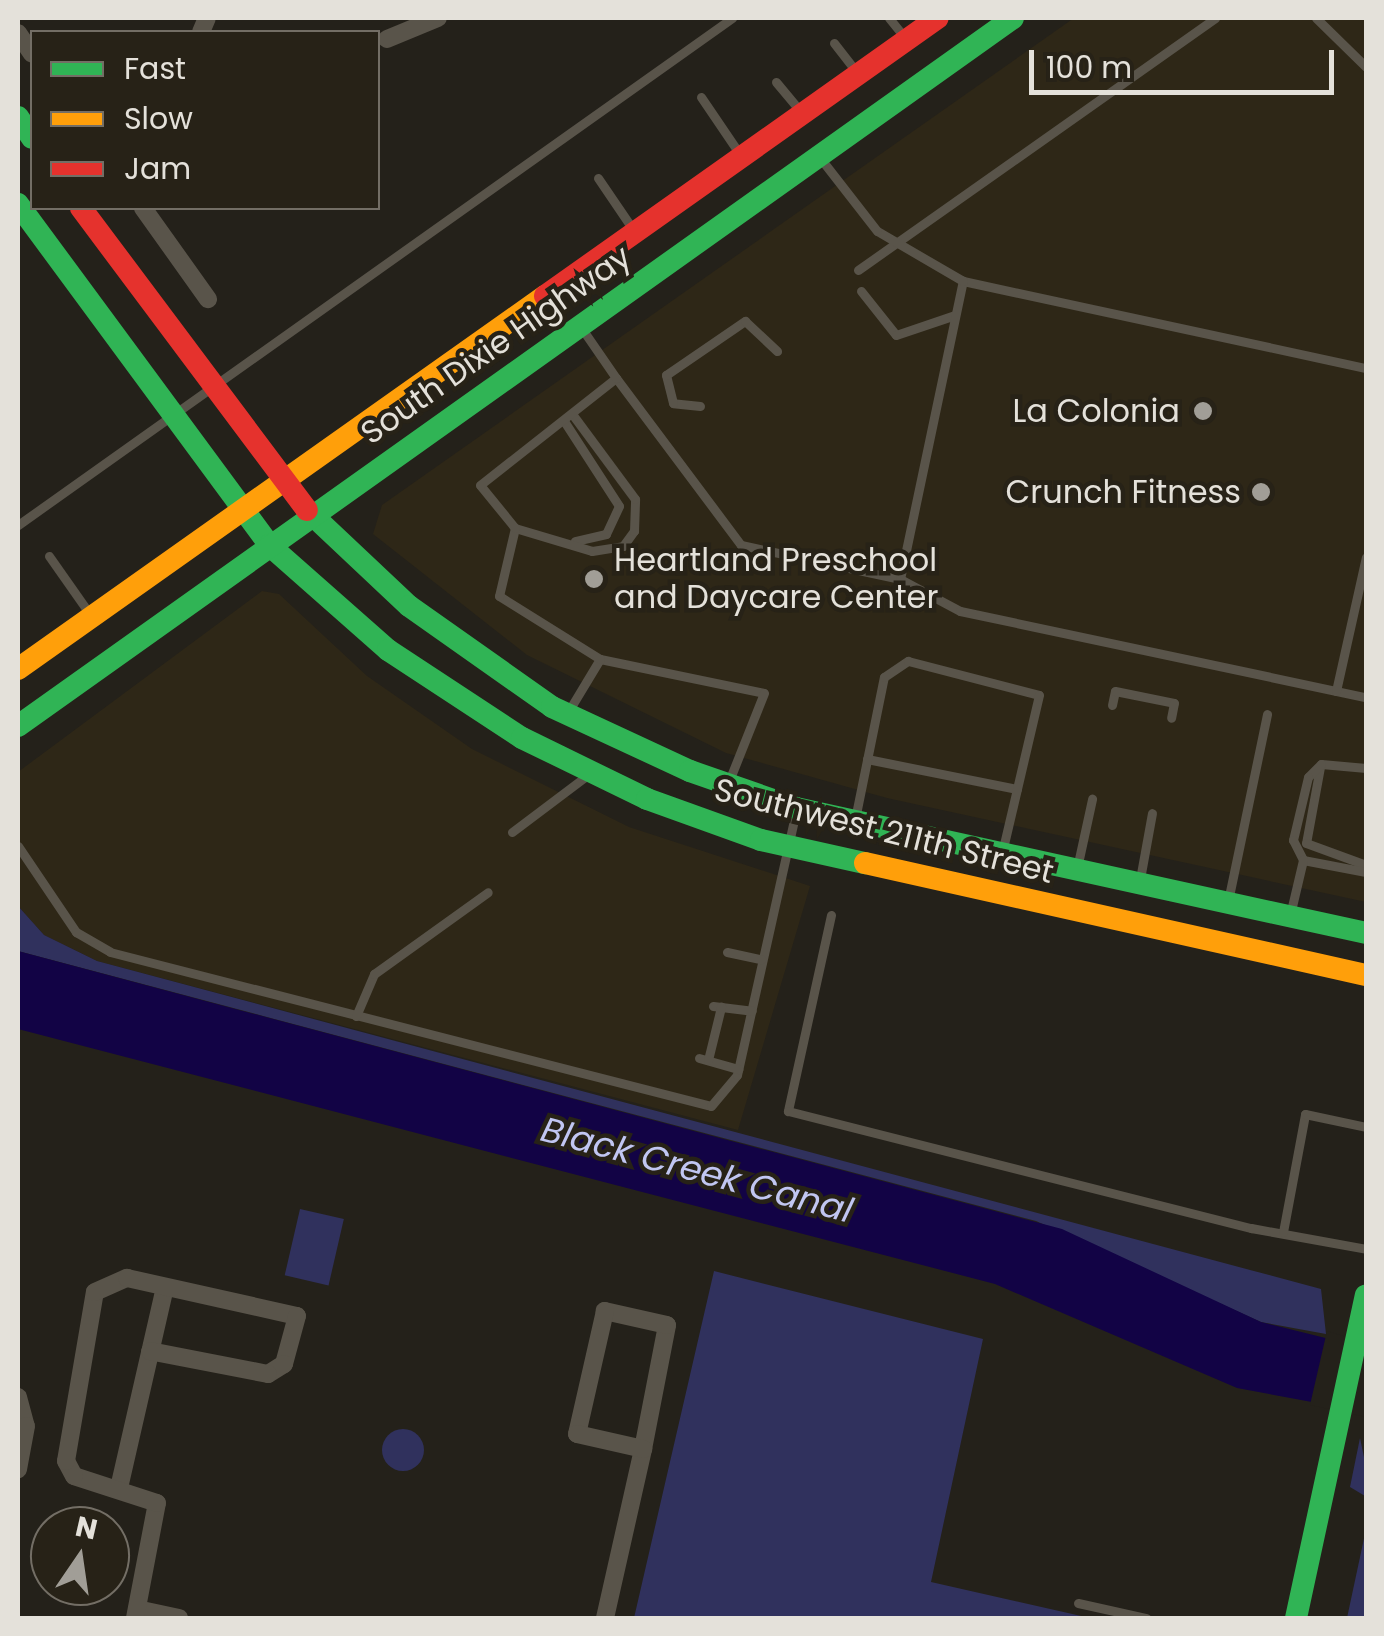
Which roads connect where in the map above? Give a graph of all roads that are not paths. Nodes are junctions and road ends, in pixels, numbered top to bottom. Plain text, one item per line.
1 (438, 18) edge
2 (732, 18) edge
3 (890, 18) edge
4 (937, 18) edge
5 (1013, 18) edge
6 (1216, 18) edge
7 (1316, 18) edge
8 (387, 39) dead end
9 (906, 40) junction
10 (834, 43) dead end
11 (1366, 67) edge
12 (858, 74) junction
13 (776, 82) dead end
14 (701, 97) dead end
15 (802, 113) junction
16 (742, 156) junction
17 (818, 156) junction
18 (598, 178) dead end
19 (18, 202) edge
20 (82, 210) edge
21 (144, 210) edge
22 (635, 232) junction
23 (895, 243) junction
24 (858, 270) dead end
25 (963, 282) junction
26 (861, 291) dead end
27 (208, 299) dead end
28 (955, 315) junction
29 (579, 326) junction
30 (777, 351) dead end
31 (1366, 368) edge
32 (616, 378) junction
33 (209, 390) junction
34 (700, 406) dead end
35 (172, 416) junction
36 (568, 418) junction
37 (279, 484) junction
38 (240, 510) junction
39 (312, 516) junction
40 (18, 525) edge
41 (515, 528) junction
42 (567, 541) junction
43 (268, 545) junction
44 (49, 556) dead end
45 (1366, 557) edge
46 (900, 579) junction
47 (91, 616) junction
48 (600, 658) junction
49 (18, 669) edge
50 (1336, 691) junction
51 (1366, 697) edge
52 (1112, 705) dead end
53 (1267, 714) dead end
54 (567, 715) junction
55 (1171, 718) dead end
56 (18, 726) edge
57 (867, 759) junction
58 (1320, 764) junction
59 (1366, 768) edge
60 (588, 774) junction
61 (727, 785) junction
62 (1016, 789) junction
63 (1092, 799) dead end
64 (796, 808) junction
65 (1152, 812) dead end
66 (854, 822) junction
67 (512, 832) dead end
68 (18, 846) edge
69 (786, 847) junction
70 (1002, 854) junction
71 (1303, 860) junction
72 (1366, 869) edge
73 (1076, 871) junction
74 (1139, 884) junction
75 (488, 892) dead end
76 (1228, 904) junction
77 (831, 915) dead end
78 (1289, 916) junction
79 (1366, 933) edge
80 (726, 952) dead end
81 (761, 960) junction
82 (1366, 974) edge
83 (752, 1011) junction
84 (356, 1016) junction
85 (738, 1069) junction
86 (1366, 1128) edge
87 (1283, 1232) junction
88 (1366, 1249) edge
89 (165, 1287) junction
90 (1366, 1295) edge
91 (150, 1352) junction
92 (19, 1398) edge
93 (643, 1449) junction
94 (18, 1469) edge
95 (118, 1488) junction
96 (1078, 1602) dead end
97 (136, 1614) edge
98 (179, 1618) edge
99 (605, 1618) edge
100 (1146, 1618) edge
101 (1296, 1618) edge

1 - 8 street
2 - 33 lane
3 - 9 lane
4 - 9 main road, South Dixie Highway
5 - 17 main road, South Dixie Highway
6 - 23 lane
7 - 11 lane
9 - 12 main road, South Dixie Highway
10 - 12 lane
12 - 15 main road, South Dixie Highway
13 - 15 lane
14 - 16 lane
15 - 16 main road, South Dixie Highway
16 - 22 main road, South Dixie Highway
17 - 23 lane
17 - 29 main road, South Dixie Highway
18 - 22 lane
19 - 35 main road, Southwest 211th Street
20 - 33 main road, Southwest 211th Street
21 - 27 street
22 - 37 main road, South Dixie Highway
23 - 24 lane
23 - 25 lane
25 - 28 lane
25 - 31 lane
26 - 28 lane
28 - 46 lane
29 - 32 lane
29 - 39 main road, South Dixie Highway
30 - 34 lane
32 - 36 lane
32 - 46 lane
33 - 35 lane
33 - 37 main road, Southwest 211th Street
35 - 38 main road, Southwest 211th Street
35 - 40 lane
36 - 41 lane
36 - 42 lane
36 - 42 lane
37 - 38 main road, South Dixie Highway
37 - 39 main road, Southwest 211th Street
38 - 43 main road, Southwest 211th Street
38 - 47 main road, South Dixie Highway
39 - 43 main road, South Dixie Highway
39 - 54 main road, Southwest 211th Street
41 - 42 lane
41 - 48 lane
43 - 56 main road, South Dixie Highway
43 - 60 main road, Southwest 211th Street
44 - 47 lane
45 - 50 lane
46 - 50 lane
47 - 49 main road, South Dixie Highway
48 - 54 lane
48 - 61 lane
50 - 51 lane
52 - 55 lane
53 - 76 lane
54 - 61 main road, Southwest 211th Street
57 - 62 lane
57 - 62 lane
57 - 66 lane
58 - 59 lane
58 - 71 lane
58 - 72 lane
60 - 67 lane
60 - 69 main road, Southwest 211th Street
61 - 64 main road, Southwest 211th Street
62 - 70 lane
63 - 73 lane
64 - 66 main road, Southwest 211th Street
64 - 69 lane
65 - 74 lane
66 - 70 main road, Southwest 211th Street
68 - 84 lane
69 - 81 lane
69 - 82 main road, Southwest 211th Street
70 - 73 main road, Southwest 211th Street
71 - 72 lane
71 - 78 lane
73 - 74 main road, Southwest 211th Street
74 - 76 main road, Southwest 211th Street
75 - 84 lane
76 - 78 main road, Southwest 211th Street
77 - 87 lane
78 - 79 main road, Southwest 211th Street
80 - 81 lane
81 - 83 lane
83 - 85 lane
83 - 85 lane
84 - 85 lane
86 - 87 lane
87 - 88 lane
89 - 91 street
89 - 91 street
89 - 95 street
90 - 101 main road
91 - 95 street
92 - 94 street
93 - 93 street
93 - 99 street
95 - 97 street
96 - 100 lane
97 - 98 street

